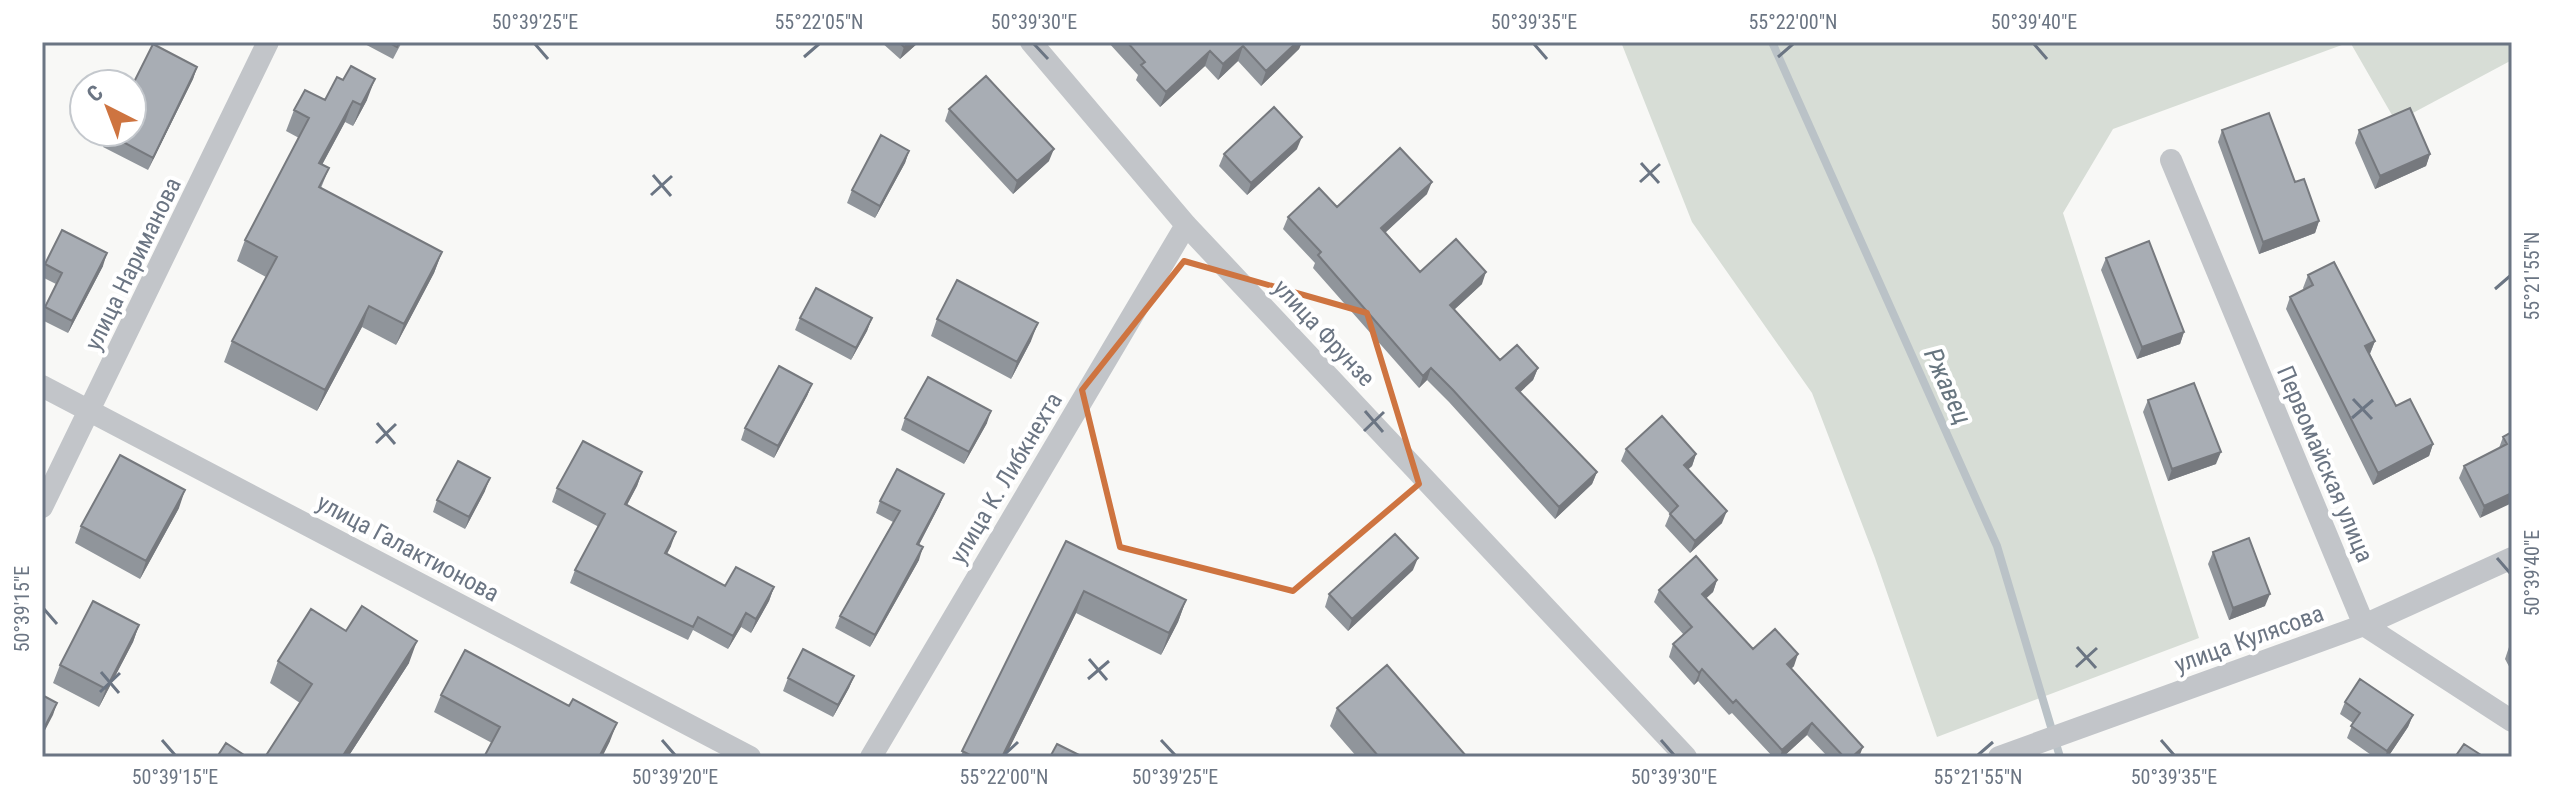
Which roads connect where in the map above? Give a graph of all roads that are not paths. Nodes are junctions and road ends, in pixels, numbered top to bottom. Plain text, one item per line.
1 (268, 42) edge
2 (1031, 42) edge
3 (2171, 160) dead end
4 (1186, 225) junction
5 (42, 386) edge
6 (91, 411) junction
7 (42, 507) edge
8 (2512, 558) edge
9 (2364, 625) junction
10 (2512, 721) edge
11 (750, 757) edge
12 (871, 757) edge
13 (1686, 757) edge
14 (1999, 757) edge

1 - 6 street, улица Нариманова
2 - 4 street, улица Фрунзе
3 - 9 street, Первомайская улица
4 - 12 street, улица К. Либкнехта
4 - 13 street, улица Фрунзе
5 - 6 street, улица Галактионова
6 - 7 street, улица Нариманова
6 - 11 street, улица Галактионова
8 - 9 street, улица Кулясова
9 - 10 street
9 - 14 street, улица Кулясова

